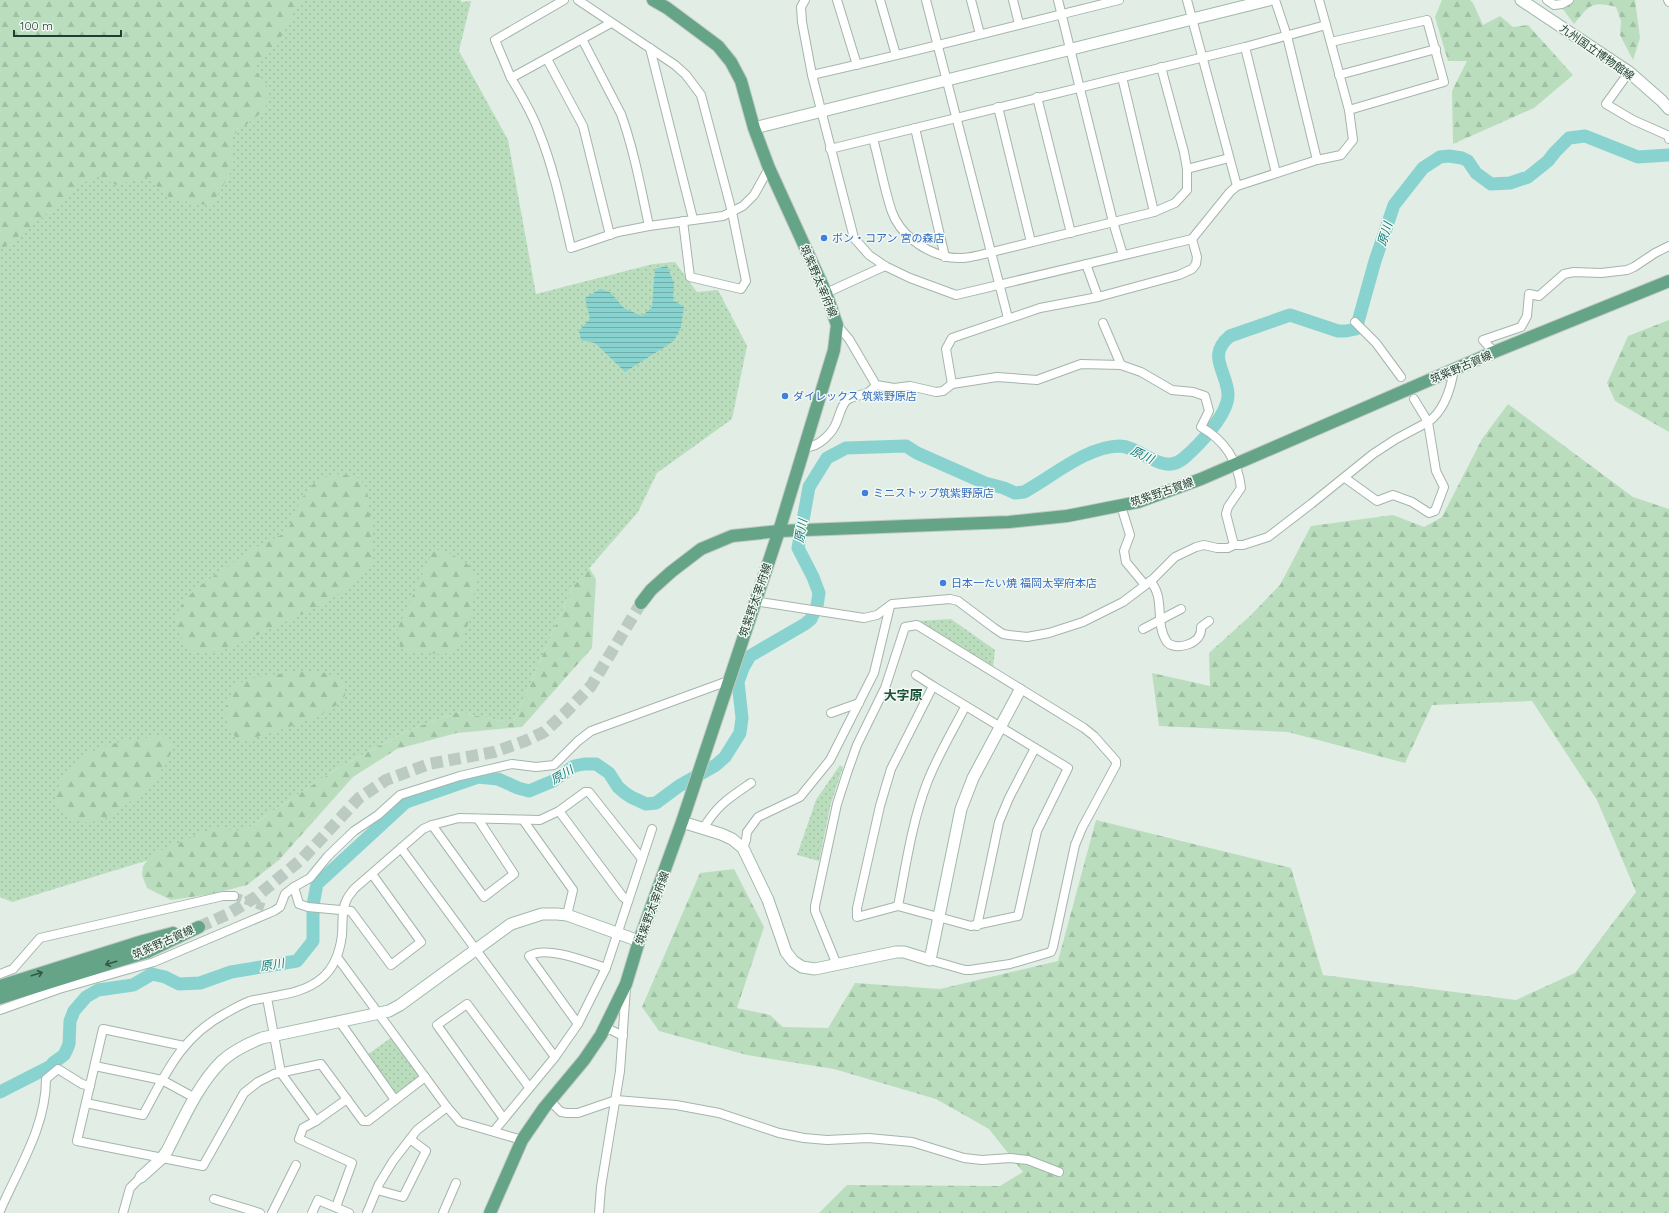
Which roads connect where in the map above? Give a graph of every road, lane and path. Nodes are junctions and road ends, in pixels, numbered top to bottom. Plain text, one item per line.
1 (564, 0) edge
2 (578, 0) edge
3 (653, 0) edge
4 (805, 0) edge
5 (837, 0) edge
6 (880, 0) edge
7 (926, 0) edge
8 (971, 0) edge
9 (1013, 0) edge
10 (1058, 0) edge
11 (1119, 0) edge
12 (1187, 0) edge
13 (1269, 0) edge
14 (1275, 0) edge
15 (1320, 0) edge
16 (1521, 0) edge
17 (1547, 0) edge
18 (1569, 0) edge
19 (1061, 14) junction
20 (1192, 20) junction
21 (610, 23) junction
22 (1019, 24) junction
23 (1326, 25) junction
24 (980, 34) junction
25 (1287, 36) junction
26 (582, 39) junction
27 (1331, 42) junction
28 (938, 46) junction
29 (1245, 47) junction
30 (650, 48) junction
31 (1070, 49) junction
32 (1436, 49) junction
33 (896, 55) junction
34 (1203, 57) junction
35 (547, 59) junction
36 (857, 65) junction
37 (1161, 68) junction
38 (1629, 72) junction
39 (812, 75) junction
40 (1340, 75) junction
41 (1122, 77) junction
42 (511, 78) junction
43 (948, 80) junction
44 (1079, 88) junction
45 (1038, 97) junction
46 (998, 107) junction
47 (1669, 109) edge
48 (1349, 110) junction
49 (820, 111) junction
50 (958, 118) junction
51 (754, 128) junction
52 (915, 128) junction
53 (873, 139) junction
54 (1669, 139) edge
55 (830, 149) junction
56 (1229, 158) junction
57 (1317, 160) junction
58 (769, 168) junction
59 (1187, 169) junction
60 (1276, 173) junction
61 (1237, 186) junction
62 (732, 212) junction
63 (1154, 212) junction
64 (693, 219) junction
65 (683, 221) junction
66 (1113, 222) junction
67 (649, 226) junction
68 (1071, 233) junction
69 (610, 235) junction
70 (1192, 239) junction
71 (1031, 242) junction
72 (1669, 246) edge
73 (992, 252) junction
74 (1123, 255) junction
75 (945, 257) junction
76 (1086, 264) junction
77 (885, 266) junction
78 (1669, 281) edge
79 (1000, 286) junction
80 (826, 293) junction
81 (1098, 297) junction
82 (1008, 318) junction
83 (1355, 322) dead end
84 (1103, 323) dead end
85 (837, 325) junction
86 (1494, 352) junction
87 (1121, 365) junction
88 (1454, 369) junction
89 (1401, 377) dead end
90 (952, 384) junction
91 (876, 385) junction
92 (1414, 399) dead end
93 (1428, 422) junction
94 (805, 447) junction
95 (1234, 464) junction
96 (1345, 478) junction
97 (1121, 506) junction
98 (784, 530) junction
99 (1234, 545) junction
100 (1148, 583) junction
101 (754, 601) junction
102 (641, 603) tunnel mouth
103 (890, 606) junction
104 (1181, 609) dead end
105 (1160, 621) junction
106 (1209, 621) dead end
107 (1142, 629) dead end
108 (916, 675) dead end
109 (728, 681) junction
110 (933, 686) junction
111 (1020, 690) junction
112 (859, 702) junction
113 (965, 707) junction
114 (830, 713) dead end
115 (1000, 727) junction
116 (1035, 748) junction
117 (750, 783) dead end
118 (559, 811) junction
119 (478, 819) junction
120 (523, 820) junction
121 (682, 822) junction
122 (432, 824) junction
123 (652, 829) dead end
124 (703, 829) junction
125 (401, 848) junction
126 (743, 848) junction
127 (642, 859) junction
128 (372, 874) junction
129 (294, 887) junction
130 (234, 896) tunnel mouth
131 (628, 901) junction
132 (898, 906) junction
133 (344, 909) junction
134 (567, 915) junction
135 (938, 918) junction
136 (977, 926) junction
137 (618, 933) junction
138 (639, 941) junction
139 (476, 950) junction
140 (337, 957) junction
141 (930, 960) junction
142 (837, 965) junction
143 (606, 968) junction
144 (0, 974) edge
145 (626, 984) junction
146 (0, 986) edge
147 (0, 998) edge
148 (266, 998) junction
149 (0, 1010) edge
150 (378, 1014) junction
151 (340, 1022) junction
152 (578, 1024) junction
153 (603, 1030) junction
154 (273, 1036) junction
155 (623, 1036) junction
156 (184, 1046) junction
157 (555, 1057) junction
158 (95, 1066) junction
159 (281, 1073) junction
160 (424, 1077) junction
161 (162, 1080) junction
162 (90, 1086) junction
163 (529, 1087) junction
164 (195, 1098) junction
165 (347, 1099) junction
166 (394, 1100) junction
167 (616, 1100) junction
168 (550, 1101) junction
169 (86, 1104) junction
170 (447, 1107) junction
171 (504, 1119) junction
172 (316, 1121) junction
173 (494, 1132) junction
174 (410, 1139) junction
175 (522, 1140) junction
176 (161, 1159) junction
177 (296, 1165) dead end
178 (1059, 1172) dead end
179 (141, 1177) joint
180 (456, 1183) dead end
181 (377, 1190) junction
182 (214, 1199) dead end
183 (336, 1207) junction
184 (0, 1211) edge
185 (369, 1212) edge
186 (123, 1213) edge
187 (260, 1213) edge
188 (272, 1213) edge
189 (312, 1213) edge
190 (349, 1213) edge
191 (444, 1213) edge
192 (490, 1213) edge
193 (599, 1213) edge

1 - 42 street
2 - 21 street
3 - 51 main road, 筑紫野太宰府線
4 - 39 street
5 - 36 street
6 - 33 street
7 - 28 street
8 - 24 street
9 - 22 street
10 - 19 street
11 - 19 street
12 - 20 street
13 - 20 street
14 - 25 street
15 - 23 street
16 - 38 street, 九州国立博物館線
17 - 18 street
19 - 22 street
19 - 31 street
20 - 31 street
20 - 34 street
21 - 26 street
21 - 30 street
22 - 24 street
23 - 25 street
23 - 27 street
24 - 28 street
25 - 29 street
25 - 57 street
26 - 35 street
26 - 67 street
27 - 32 street
27 - 40 street
28 - 33 street
28 - 43 street
29 - 34 street
29 - 60 street
30 - 62 street
30 - 64 street
31 - 43 street
31 - 44 street
32 - 40 street
32 - 48 street
33 - 36 street
34 - 37 street
34 - 56 street
35 - 42 street
35 - 69 street
36 - 39 street
37 - 41 street
37 - 59 street
38 - 47 street, 九州国立博物館線
38 - 54 street
39 - 49 street
40 - 48 street
41 - 44 street
41 - 63 street
42 - 69 street
43 - 49 street
43 - 50 street
44 - 45 street
44 - 66 street
45 - 46 street
45 - 68 street
46 - 50 street
46 - 71 street
48 - 57 street
49 - 51 street
49 - 55 street
50 - 52 street
50 - 73 street
51 - 58 main road, 筑紫野太宰府線
52 - 53 street
52 - 75 street
53 - 55 street
53 - 75 street
55 - 77 street
56 - 59 street
56 - 61 street
57 - 60 street
58 - 62 street
58 - 80 main road, 筑紫野太宰府線
59 - 63 street
60 - 61 street
61 - 70 street
62 - 64 street
62 - 65 street
63 - 66 street
64 - 65 street
65 - 67 street
66 - 68 street
66 - 74 street
67 - 69 street
68 - 71 street
70 - 74 street
70 - 81 street
71 - 73 street
72 - 86 street
73 - 75 street
73 - 79 street
74 - 76 street
76 - 79 street
76 - 81 street
77 - 79 street
77 - 80 street
78 - 86 main road, 筑紫野古賀線
79 - 82 street
80 - 85 main road, 筑紫野太宰府線
81 - 82 street
82 - 90 street
83 - 89 street
84 - 87 street
85 - 91 street
85 - 94 main road, 筑紫野太宰府線
86 - 88 main road, 筑紫野古賀線
87 - 90 street
87 - 95 street
88 - 93 street
88 - 95 main road, 筑紫野古賀線
90 - 91 street
91 - 94 street
92 - 93 street
93 - 96 street
93 - 96 street
94 - 98 main road, 筑紫野太宰府線
95 - 97 main road, 筑紫野古賀線
95 - 99 street
96 - 99 street
97 - 98 main road, 筑紫野古賀線
97 - 100 street
98 - 101 main road, 筑紫野太宰府線
98 - 102 main road, 筑紫野古賀線
99 - 100 street
100 - 103 street
100 - 105 street
101 - 103 street
101 - 109 main road, 筑紫野太宰府線
103 - 112 street
104 - 105 street
105 - 106 street
105 - 107 street
108 - 110 street
109 - 121 main road, 筑紫野太宰府線
109 - 129 street
110 - 113 street
110 - 132 street
111 - 115 street
111 - 141 street
111 - 142 street
112 - 114 street
112 - 126 street
113 - 115 street
113 - 132 street
115 - 116 street
115 - 135 street
116 - 136 street
116 - 136 street
117 - 124 street
118 - 120 street
118 - 127 street
118 - 131 street
119 - 120 street
119 - 122 street
119 - 122 street
120 - 134 street
121 - 124 street
121 - 138 main road, 筑紫野太宰府線
122 - 125 street
123 - 127 street
124 - 126 street
125 - 128 street
125 - 139 street
126 - 142 street
127 - 131 street
128 - 133 street
128 - 133 street
129 - 133 street
129 - 149 street
130 - 144 street
131 - 137 street
132 - 135 street
133 - 140 street
134 - 137 street
134 - 139 street
135 - 136 street
135 - 141 street
137 - 138 street
137 - 143 street
138 - 145 main road, 筑紫野太宰府線
139 - 150 street
139 - 157 street
140 - 148 street
140 - 150 street
141 - 142 street
143 - 152 street
143 - 152 street
145 - 153 main road, 筑紫野太宰府線
145 - 155 street
146 -> 147 main road, 筑紫野古賀線
148 - 154 street
148 - 156 street
150 - 151 street
150 - 160 street
151 - 154 street
151 - 166 street
152 - 157 street
153 - 155 street
153 - 168 main road, 筑紫野太宰府線
154 - 159 street
154 - 164 street
155 - 167 street
156 - 158 street
156 - 161 street
157 - 163 street
158 - 161 street
158 - 162 street
159 - 165 street
159 - 172 street
159 - 176 street
160 - 166 street
160 - 170 street
161 - 164 street
161 - 169 street
162 - 169 street
162 - 184 street
163 - 171 street
163 - 171 street
164 - 176 street
165 - 166 street
165 - 172 street
167 - 168 street
167 - 178 street
167 - 193 street
168 - 175 main road, 筑紫野太宰府線
169 - 176 street
170 - 173 street
170 - 174 street
171 - 173 street
172 - 183 street
173 - 175 street
174 - 181 street
174 - 181 street
175 - 192 main road, 筑紫野太宰府線
176 - 179 street
177 - 188 street
179 - 186 street
180 - 191 street
181 - 185 street
182 - 187 street
183 - 189 street
183 - 190 street

